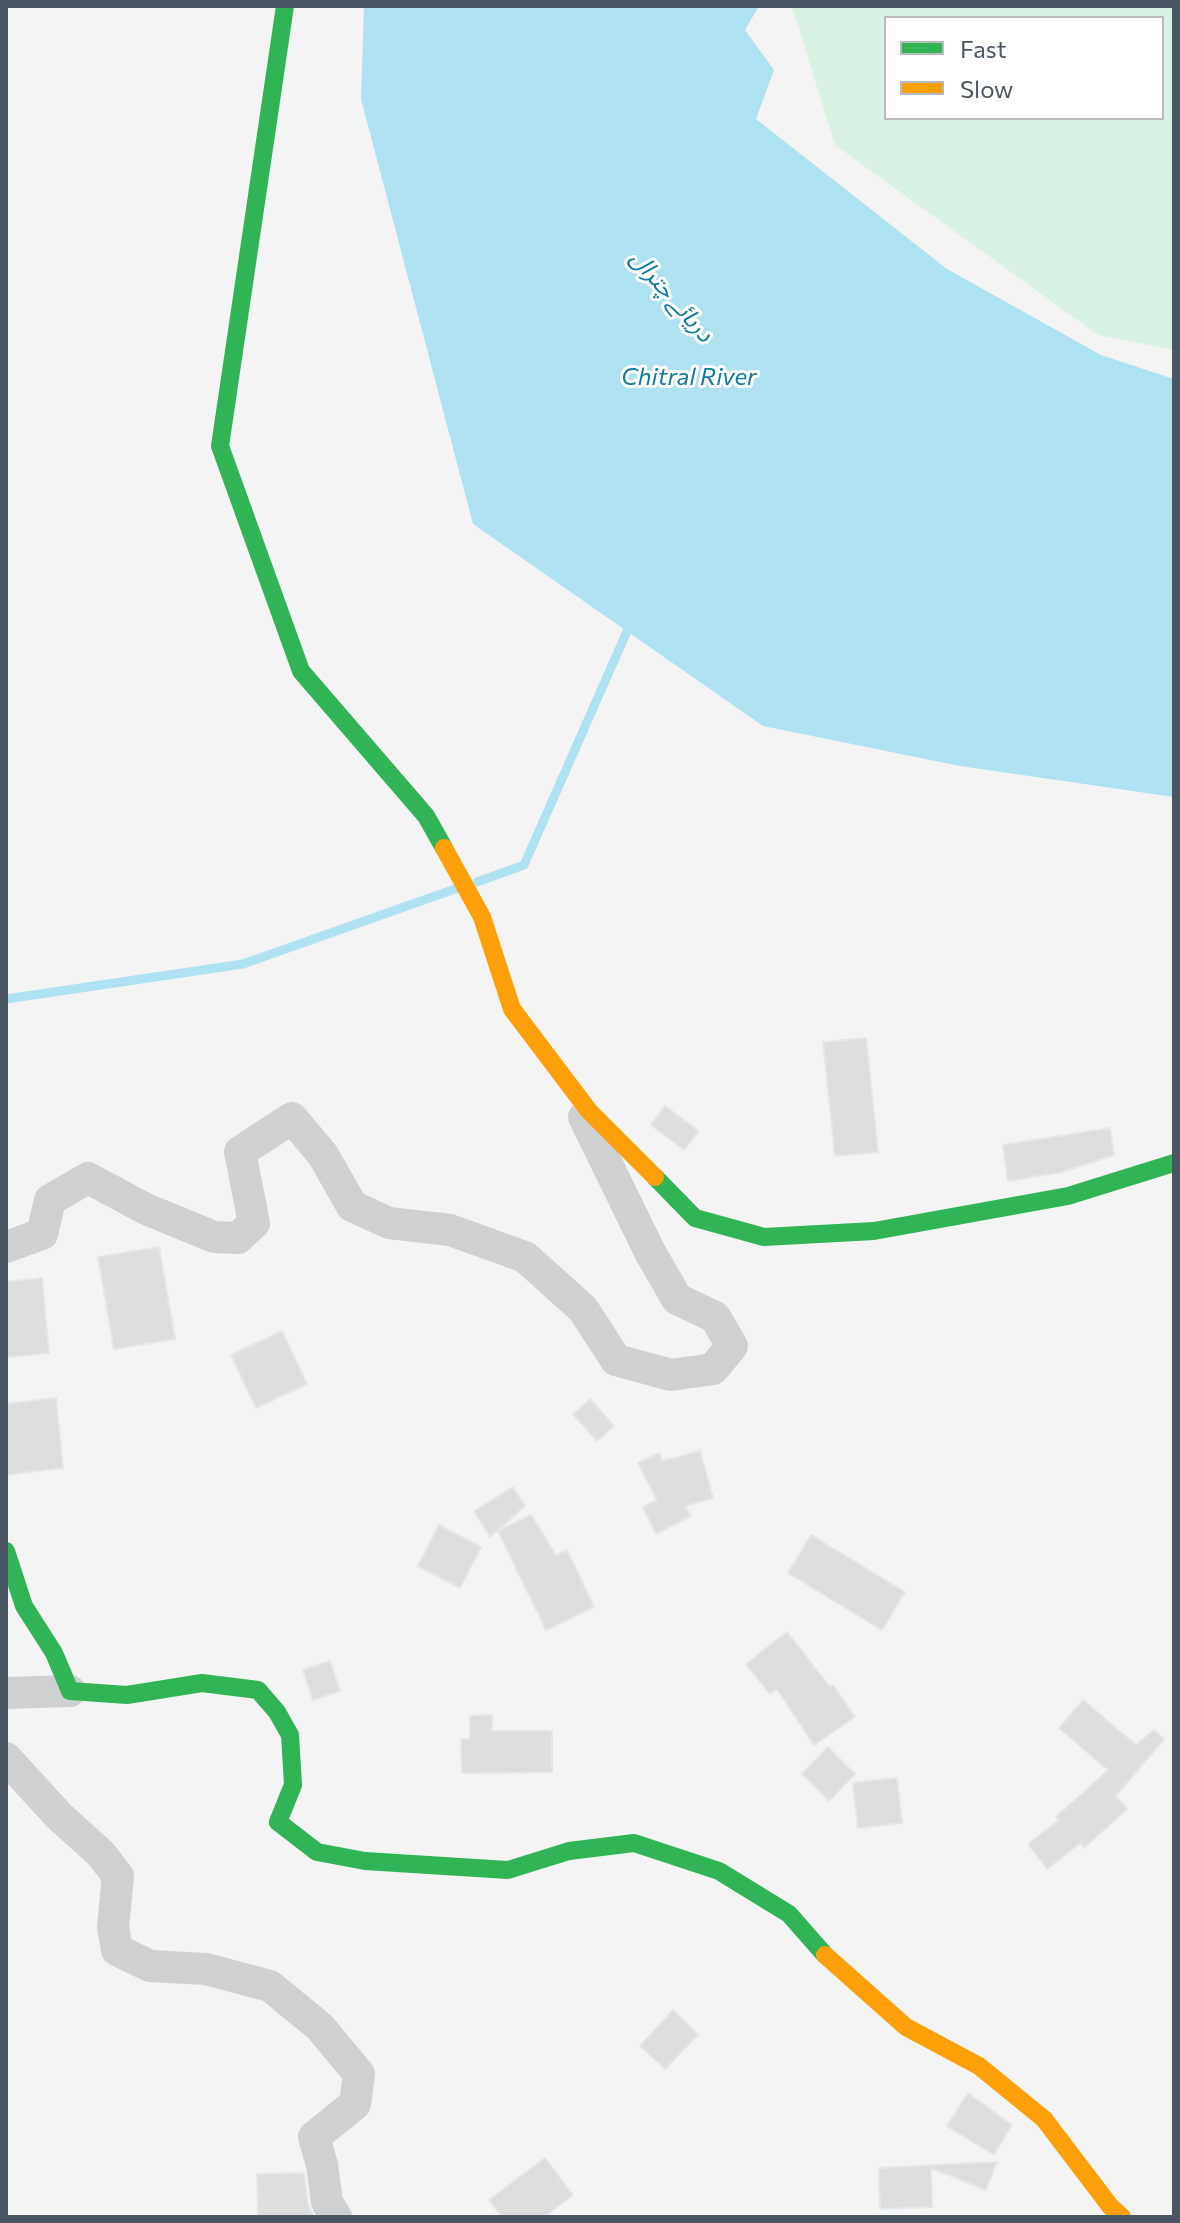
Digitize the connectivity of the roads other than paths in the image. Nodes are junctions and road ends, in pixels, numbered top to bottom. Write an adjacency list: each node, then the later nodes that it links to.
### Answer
1 (285, 6): 2 (main road)
2 (570, 1086): 3 (main road); 4 (street)
3 (1174, 1163)
4 (6, 1247)
5 (6, 1551): 6 (main road)
6 (70, 1691): 7 (street); 10 (main road)
7 (6, 1693)
8 (6, 1758): 9 (street)
9 (336, 2217)
10 (1122, 2217)

